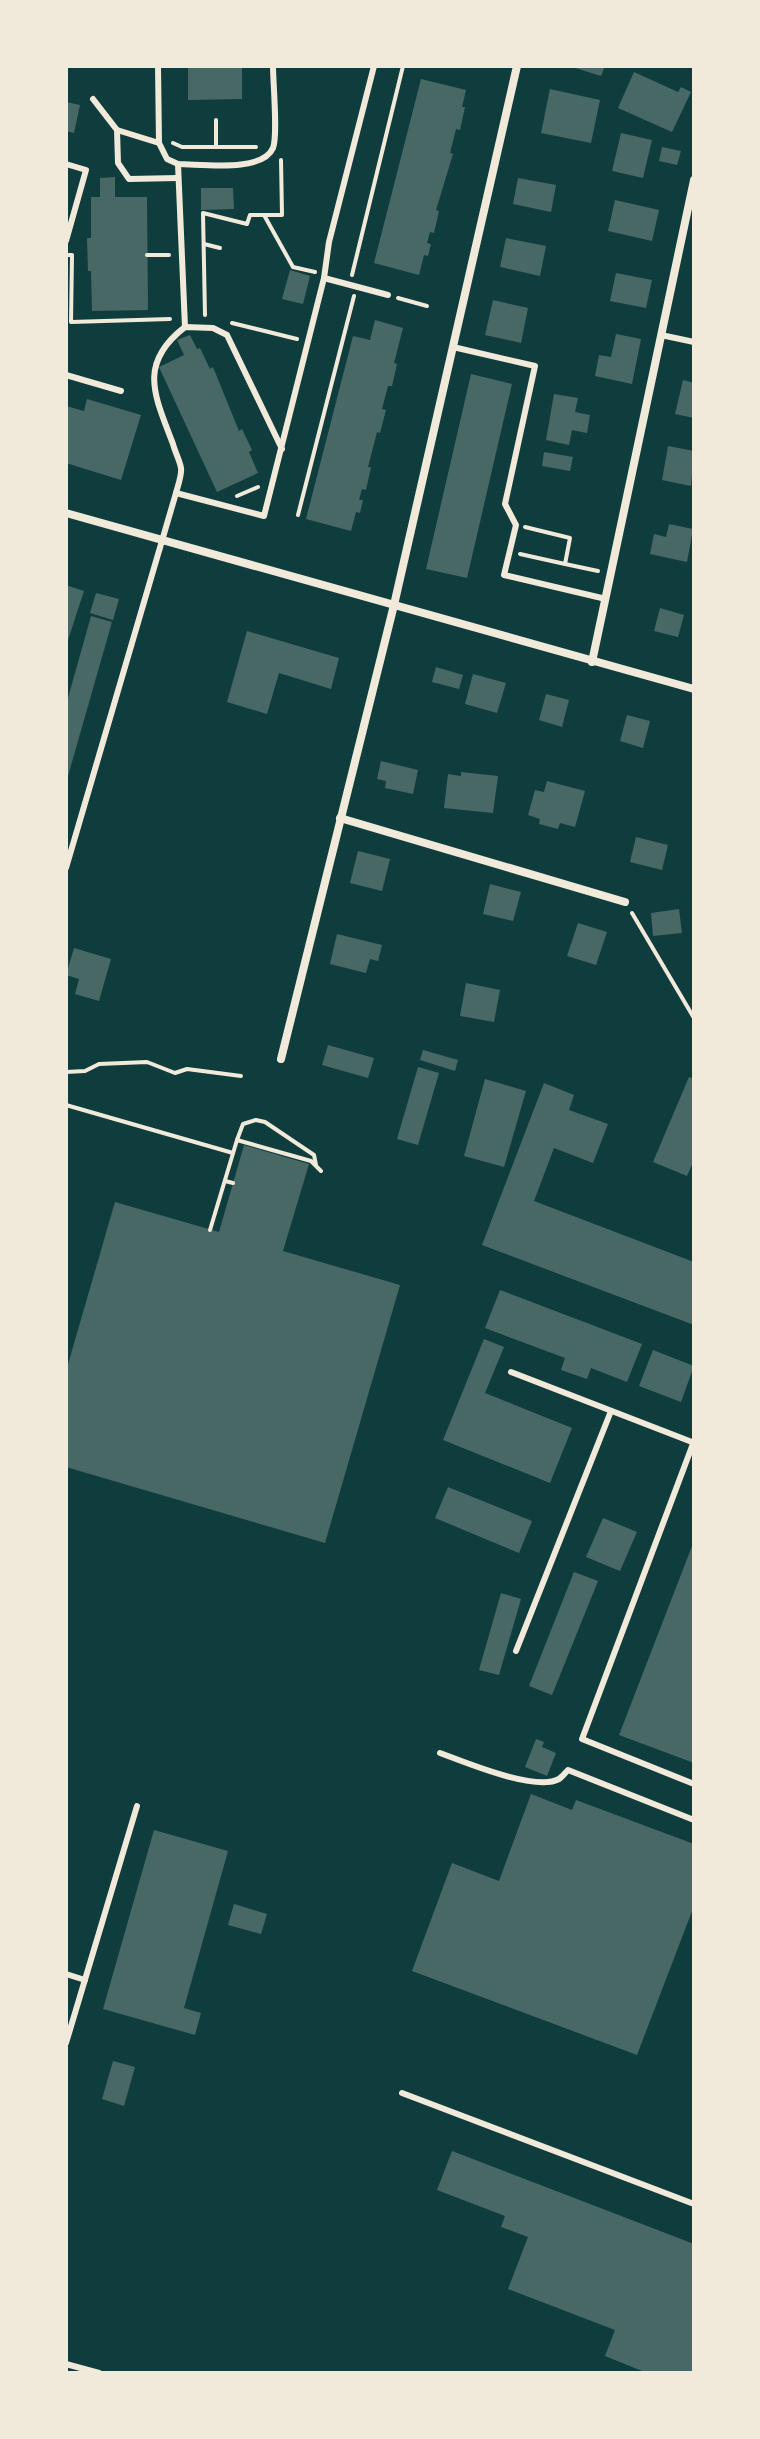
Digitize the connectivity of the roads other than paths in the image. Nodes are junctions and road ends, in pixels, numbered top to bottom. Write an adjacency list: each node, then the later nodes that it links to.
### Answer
1 (158, 66): 7 (lane)
2 (273, 66): 9 (lane)
3 (374, 66): 13 (lane)
4 (517, 66): 18 (street)
5 (93, 99): 6 (lane)
6 (117, 130): 7 (lane); 10 (lane)
7 (159, 143): 9 (lane)
8 (66, 164): 12 (lane)
9 (178, 164): 10 (lane)
10 (178, 178): 15 (lane)
11 (694, 180): 16 (street)
12 (66, 241)
13 (325, 276): 14 (lane); 21 (lane)
14 (388, 295)
15 (185, 327): 21 (lane); 22 (lane)
16 (661, 335): 17 (lane); 25 (street)
17 (694, 342)
18 (453, 347): 25 (lane); 26 (street)
19 (66, 375): 20 (lane)
20 (121, 391)
21 (282, 449): 22 (lane)
22 (176, 493): 24 (lane)
23 (66, 513): 24 (street)
24 (163, 540): 26 (street); 30 (lane)
25 (606, 599): 27 (street)
26 (394, 605): 27 (street); 29 (street)
27 (592, 662): 28 (street)
28 (694, 689)
29 (340, 818): 31 (street); 32 (street)
30 (66, 868)
31 (625, 902)
32 (281, 1059)
33 (511, 1372): 34 (lane)
34 (611, 1411): 35 (lane); 36 (lane)
35 (693, 1442): 38 (lane)
36 (516, 1651)
37 (440, 1753): 40 (lane)
38 (694, 1784)
39 (137, 1806): 42 (lane)
40 (694, 1820)
41 (66, 1974): 42 (lane)
42 (85, 1980): 43 (lane)
43 (66, 2043)
44 (402, 2093): 45 (lane)
45 (694, 2204)
46 (68, 2367): 47 (lane)
47 (99, 2373)

